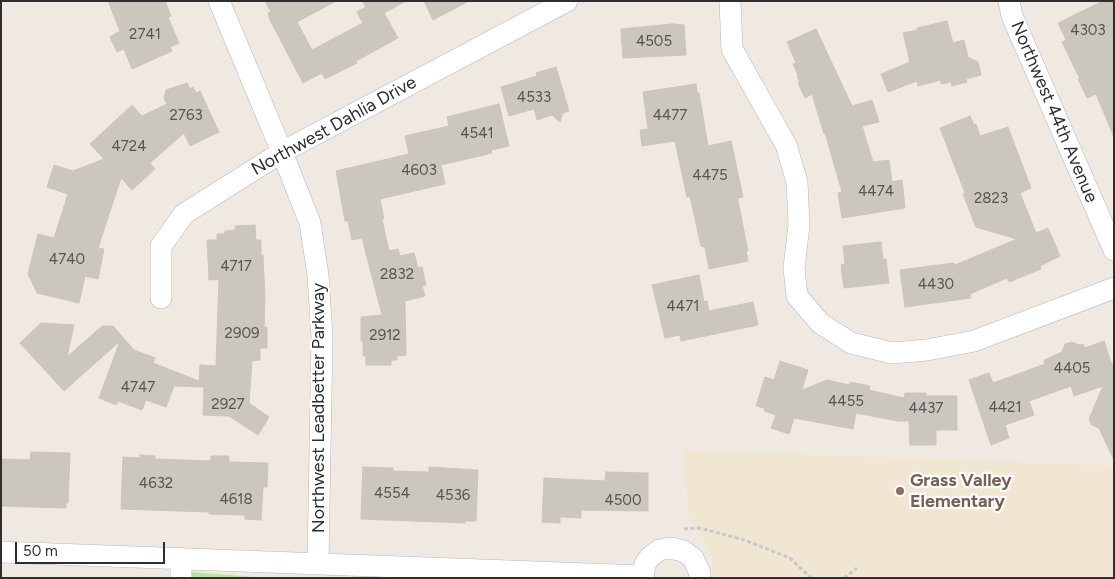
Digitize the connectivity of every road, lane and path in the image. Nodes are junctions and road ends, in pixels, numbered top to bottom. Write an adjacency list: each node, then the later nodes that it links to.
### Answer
1 (220, 1): 5 (street, Northwest Leadbetter Parkway)
2 (567, 1): 5 (street, Northwest Dahlia Drive)
3 (730, 1): 7 (street)
4 (1009, 1): 6 (street, Northwest 44th Avenue)
5 (282, 152): 8 (street, Northwest Dahlia Drive); 11 (street, Northwest Leadbetter Parkway)
6 (1114, 250)
7 (1114, 288)
8 (161, 298)
9 (671, 548): 14 (street); 15 (street); 16 (path)
10 (1, 552): 12 (street)
11 (318, 563): 12 (street); 14 (street)
12 (181, 568)
13 (857, 568): 17 (path)
14 (643, 577)
15 (700, 578)
16 (811, 578)
17 (844, 578)

